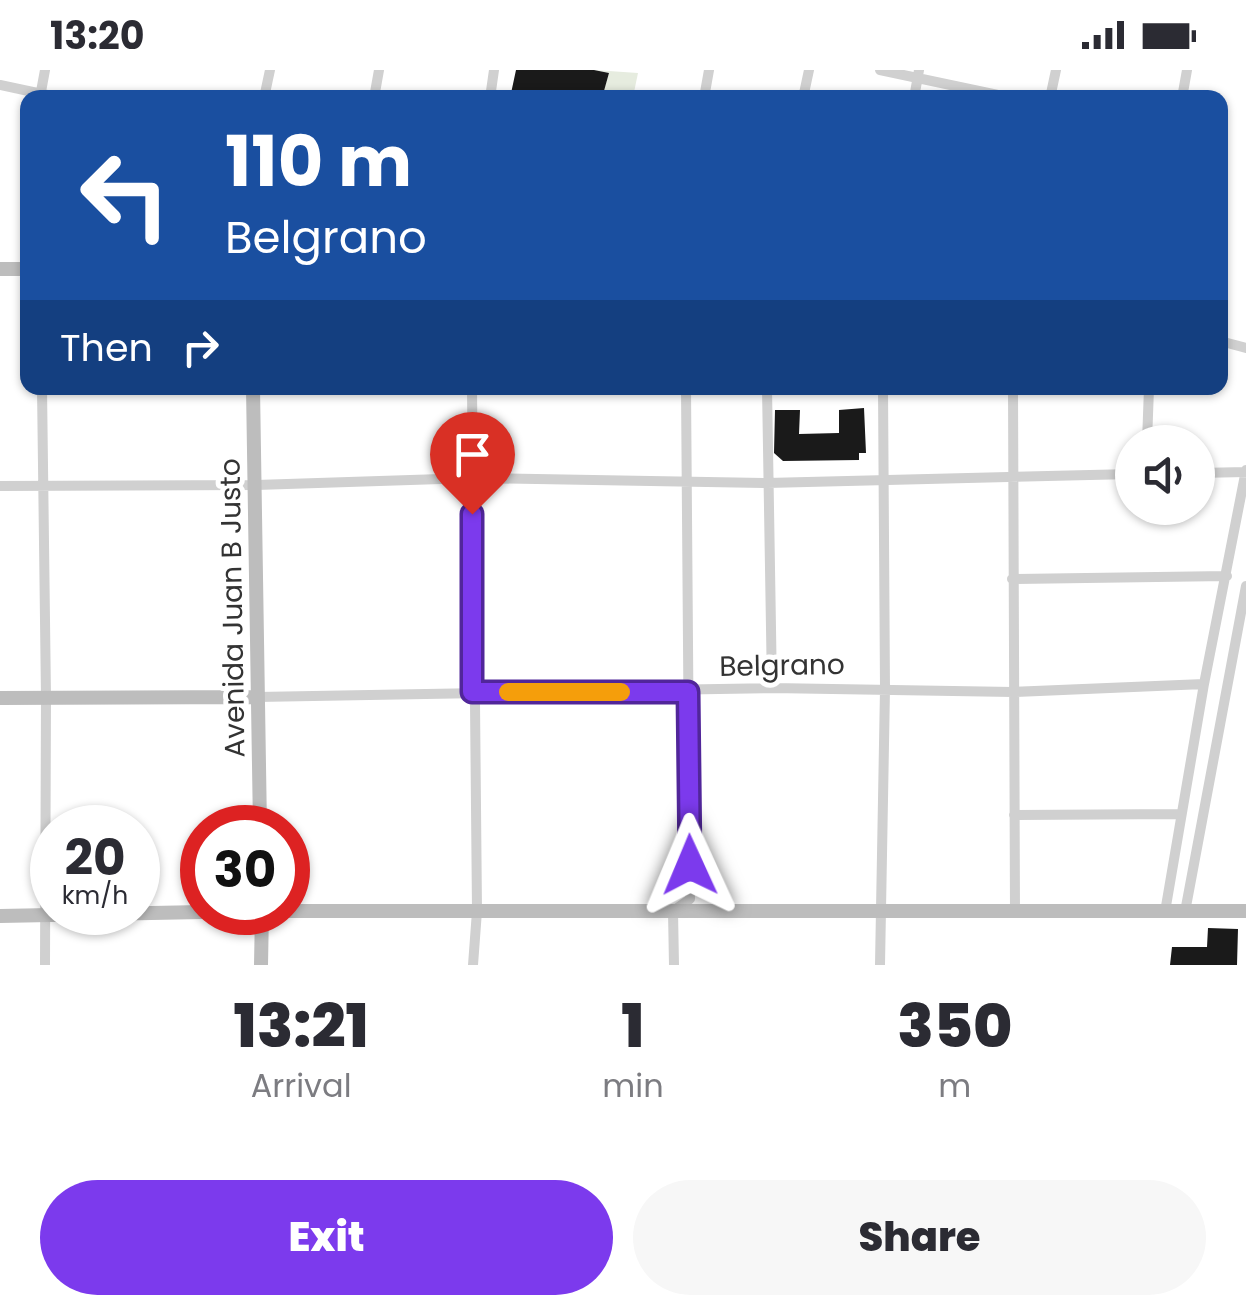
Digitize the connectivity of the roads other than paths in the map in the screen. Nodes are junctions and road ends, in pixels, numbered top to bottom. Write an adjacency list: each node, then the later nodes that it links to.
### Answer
1 (880, 70): 2 (street)
2 (918, 74): 3 (street)
3 (981, 90)
4 (42, 395): 23 (street)
5 (254, 395): 21 (street, Avenida Juan B Justo)
6 (472, 395): 17 (street)
7 (686, 395): 18 (street)
8 (768, 395): 20 (street)
9 (883, 395): 19 (street)
10 (1012, 395): 16 (street)
11 (1149, 395): 12 (street)
12 (1148, 425)
13 (1246, 471): 14 (street); 24 (street)
14 (1215, 472)
15 (1115, 474): 16 (street)
16 (1012, 477): 19 (street); 25 (street)
17 (472, 478): 18 (street); 21 (street); 30 (street)
18 (689, 480): 20 (street); 31 (street)
19 (886, 481): 20 (street); 29 (street)
20 (768, 483): 28 (street)
21 (256, 485): 23 (street); 34 (street, Avenida Juan B Justo)
22 (0, 486): 23 (street)
23 (43, 486): 33 (street)
24 (1227, 576): 25 (street); 27 (street)
25 (1012, 579): 32 (street)
26 (1246, 586): 47 (street)
27 (1204, 684): 32 (street, Belgrano); 38 (street)
28 (772, 688): 29 (street, Belgrano); 31 (street, Belgrano)
29 (885, 689): 32 (street, Belgrano); 44 (street)
30 (472, 692): 31 (street, Belgrano); 34 (street, Belgrano); 41 (street)
31 (688, 692): 43 (street)
32 (1012, 692): 39 (street)
33 (46, 697): 34 (street, Belgrano); 35 (street, Belgrano); 36 (street)
34 (257, 697): 37 (street, Avenida Juan B Justo)
35 (0, 698)
36 (46, 805)
37 (259, 805)
38 (1181, 814): 39 (street); 46 (street)
39 (1014, 815): 45 (street)
40 (310, 911): 41 (street)
41 (477, 911): 43 (street); 54 (street)
42 (1246, 911): 47 (street)
43 (672, 912): 44 (street); 55 (street)
44 (883, 912): 45 (street); 56 (street)
45 (1015, 912): 46 (street)
46 (1165, 912): 47 (street)
47 (1186, 912)
48 (30, 915): 49 (street)
49 (0, 916)
50 (45, 935): 52 (street)
51 (262, 935): 53 (street)
52 (45, 965)
53 (261, 965)
54 (473, 965)
55 (674, 965)
56 (880, 965)

